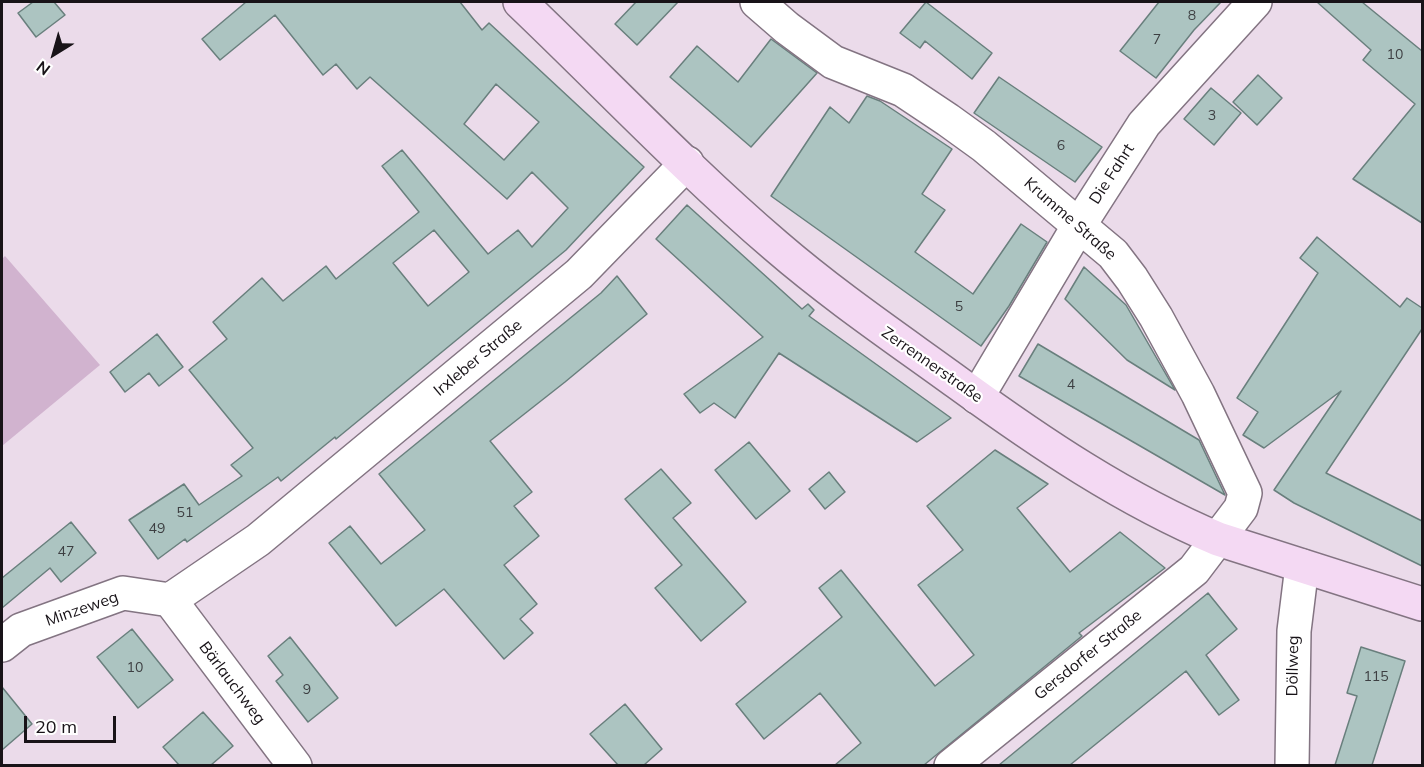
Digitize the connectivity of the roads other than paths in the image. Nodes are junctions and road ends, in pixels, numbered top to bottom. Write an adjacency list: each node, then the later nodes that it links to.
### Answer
1 (520, 2): 4 (main road, Zerrennerstraße)
2 (757, 2): 5 (street, Krumme Straße)
3 (1255, 2): 5 (street, Die Fahrt)
4 (687, 164): 6 (main road, Zerrennerstraße); 9 (street, Irxleber Straße)
5 (1078, 227): 6 (street, Die Fahrt); 7 (street, Krumme Straße)
6 (977, 397): 7 (main road, Zerrennerstraße)
7 (1218, 539): 8 (main road, Zerrennerstraße); 13 (street, Gersdorfer Straße)
8 (1302, 566): 10 (main road, Zerrennerstraße); 14 (street, Döllweg)
9 (170, 600): 11 (street, Minzeweg); 12 (street, Bärlauchweg)
10 (1422, 604)
11 (2, 645)
12 (295, 765)
13 (951, 765)
14 (1292, 765)

